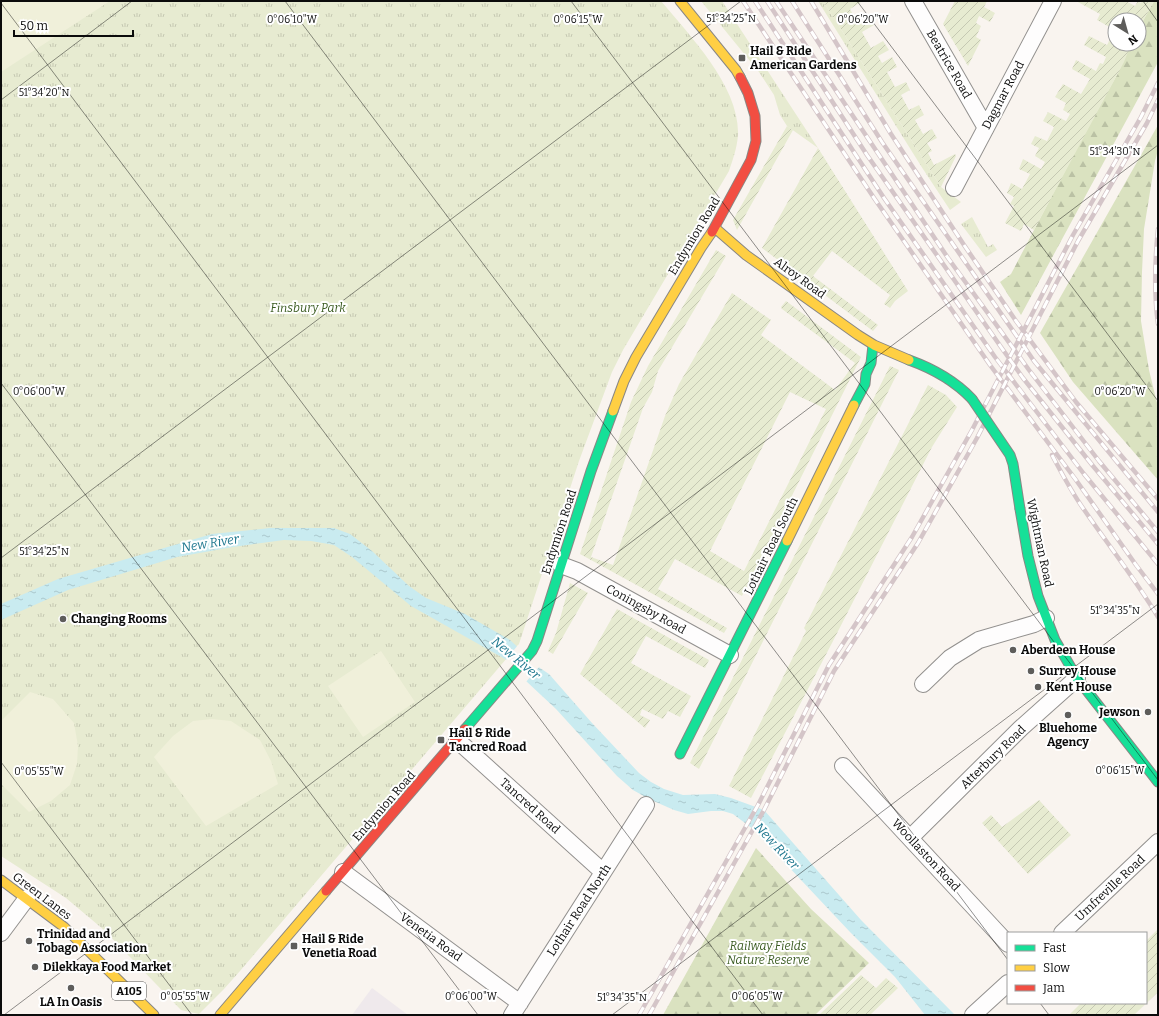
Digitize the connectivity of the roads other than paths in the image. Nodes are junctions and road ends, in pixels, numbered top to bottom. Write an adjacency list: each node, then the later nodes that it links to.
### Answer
1 (680, 1): 6 (main road, Endymion Road)
2 (913, 1): 4 (street, Beatrice Road)
3 (1053, 1): 4 (street, Dagmar Road)
4 (986, 128): 5 (street, Dagmar Road)
5 (954, 188)
6 (714, 228): 7 (main road, Alroy Road); 8 (main road, Endymion Road)
7 (873, 345): 9 (main road, Wightman Road, bridge); 10 (main road, Lothair Road South)
8 (561, 565): 10 (street, Coningsby Road); 13 (main road, Endymion Road)
9 (1046, 618): 11 (main road, Wightman Road); 12 (street)
10 (730, 655): 14 (main road, Lothair Road South)
11 (1078, 678): 16 (main road, Wightman Road); 18 (street, Atterbury Road)
12 (923, 684)
13 (457, 740): 20 (main road, Endymion Road); 21 (street, Tancred Road)
14 (680, 754)
15 (843, 766): 18 (street, Woollaston Road)
16 (1158, 782)
17 (646, 805): 21 (street, Lothair Road North)
18 (910, 838): 26 (street, Woollaston Road)
19 (1158, 842): 24 (street, Umfreville Road)
20 (343, 872): 28 (street, Venetia Road); 30 (main road, Endymion Road)
21 (603, 872): 28 (street, Lothair Road North)
22 (1, 880): 23 (main road, Green Lanes / A105)
23 (27, 898): 25 (street); 29 (main road, Green Lanes / A105)
24 (1063, 932)
25 (1, 933)
26 (1007, 943)
27 (1007, 984): 31 (street)
28 (516, 1009)
29 (154, 1015)
30 (220, 1015)
31 (973, 1015)

